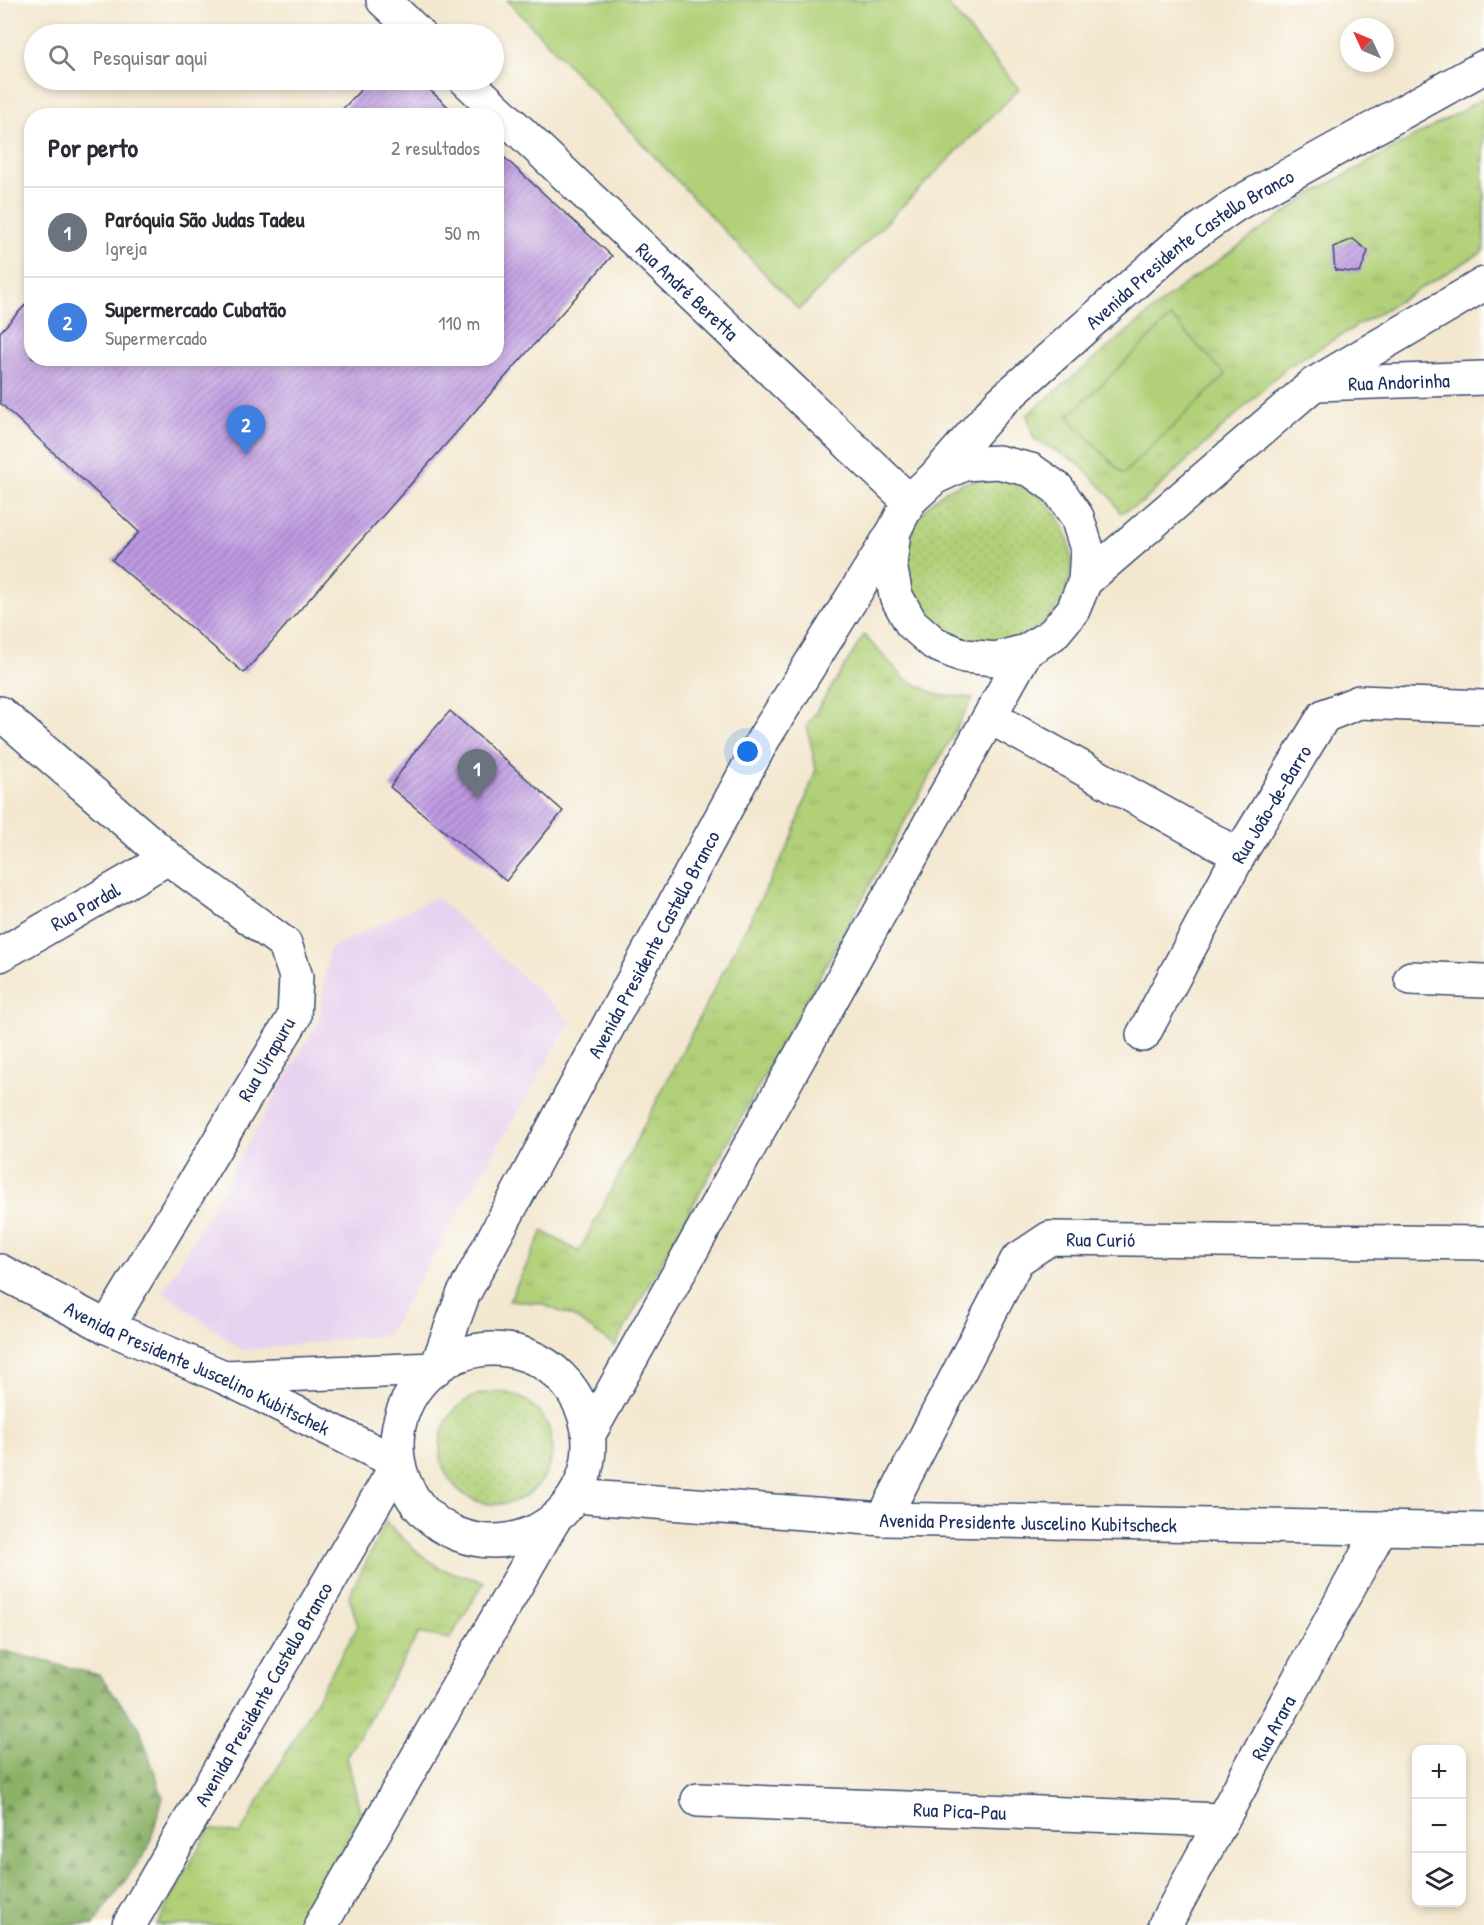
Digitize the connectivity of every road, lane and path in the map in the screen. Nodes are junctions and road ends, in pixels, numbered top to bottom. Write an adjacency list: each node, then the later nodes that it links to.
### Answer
1 (383, 0): 2 (street)
2 (408, 24)
3 (1484, 67): 10 (street, Avenida Presidente Castello Branco)
4 (477, 90): 5 (street, Rua André Beretta)
5 (495, 108)
6 (504, 116): 11 (street, Rua André Beretta)
7 (1484, 284): 9 (street)
8 (1484, 378): 9 (street, Rua Andorinha)
9 (1314, 384): 13 (street)
10 (934, 478): 11 (street); 13 (street)
11 (909, 501): 12 (street)
12 (894, 531): 14 (street); 27 (street, Avenida Presidente Castello Branco)
13 (1085, 580): 14 (street)
14 (1026, 651): 17 (street)
15 (1484, 707): 18 (street, Rua João-de-Barro)
16 (0, 713): 19 (street, Rua Uirapuru)
17 (990, 717): 18 (street); 29 (street)
18 (1239, 855): 23 (street, Rua João-de-Barro)
19 (168, 858): 20 (street, Rua Pardal); 26 (street, Rua Uirapuru)
20 (0, 955)
21 (1411, 978): 22 (street)
22 (1484, 981)
23 (1143, 1035)
24 (1484, 1243): 32 (street, Rua Curió)
25 (0, 1271): 26 (street, Avenida Presidente Juscelino Kubitschek)
26 (107, 1327): 28 (street, Avenida Presidente Juscelino Kubitschek)
27 (436, 1369): 28 (street); 29 (street); 30 (street)
28 (224, 1377): 30 (street, Avenida Presidente Juscelino Kubitschek)
29 (589, 1434): 31 (street)
30 (398, 1463): 33 (street); 38 (street, Avenida Presidente Castello Branco)
31 (575, 1496): 32 (street, Avenida Presidente Juscelino Kubitscheck); 33 (street)
32 (883, 1519): 34 (street, Avenida Presidente Juscelino Kubitscheck)
33 (553, 1521): 39 (street)
34 (1381, 1528): 35 (street, Avenida Presidente Juscelino Kubitscheck); 37 (street, Rua Arara)
35 (1484, 1530)
36 (698, 1800): 37 (street, Rua Pica-Pau)
37 (1222, 1820): 40 (street, Rua Arara)
38 (129, 1925)
39 (321, 1925)
40 (1165, 1925)

